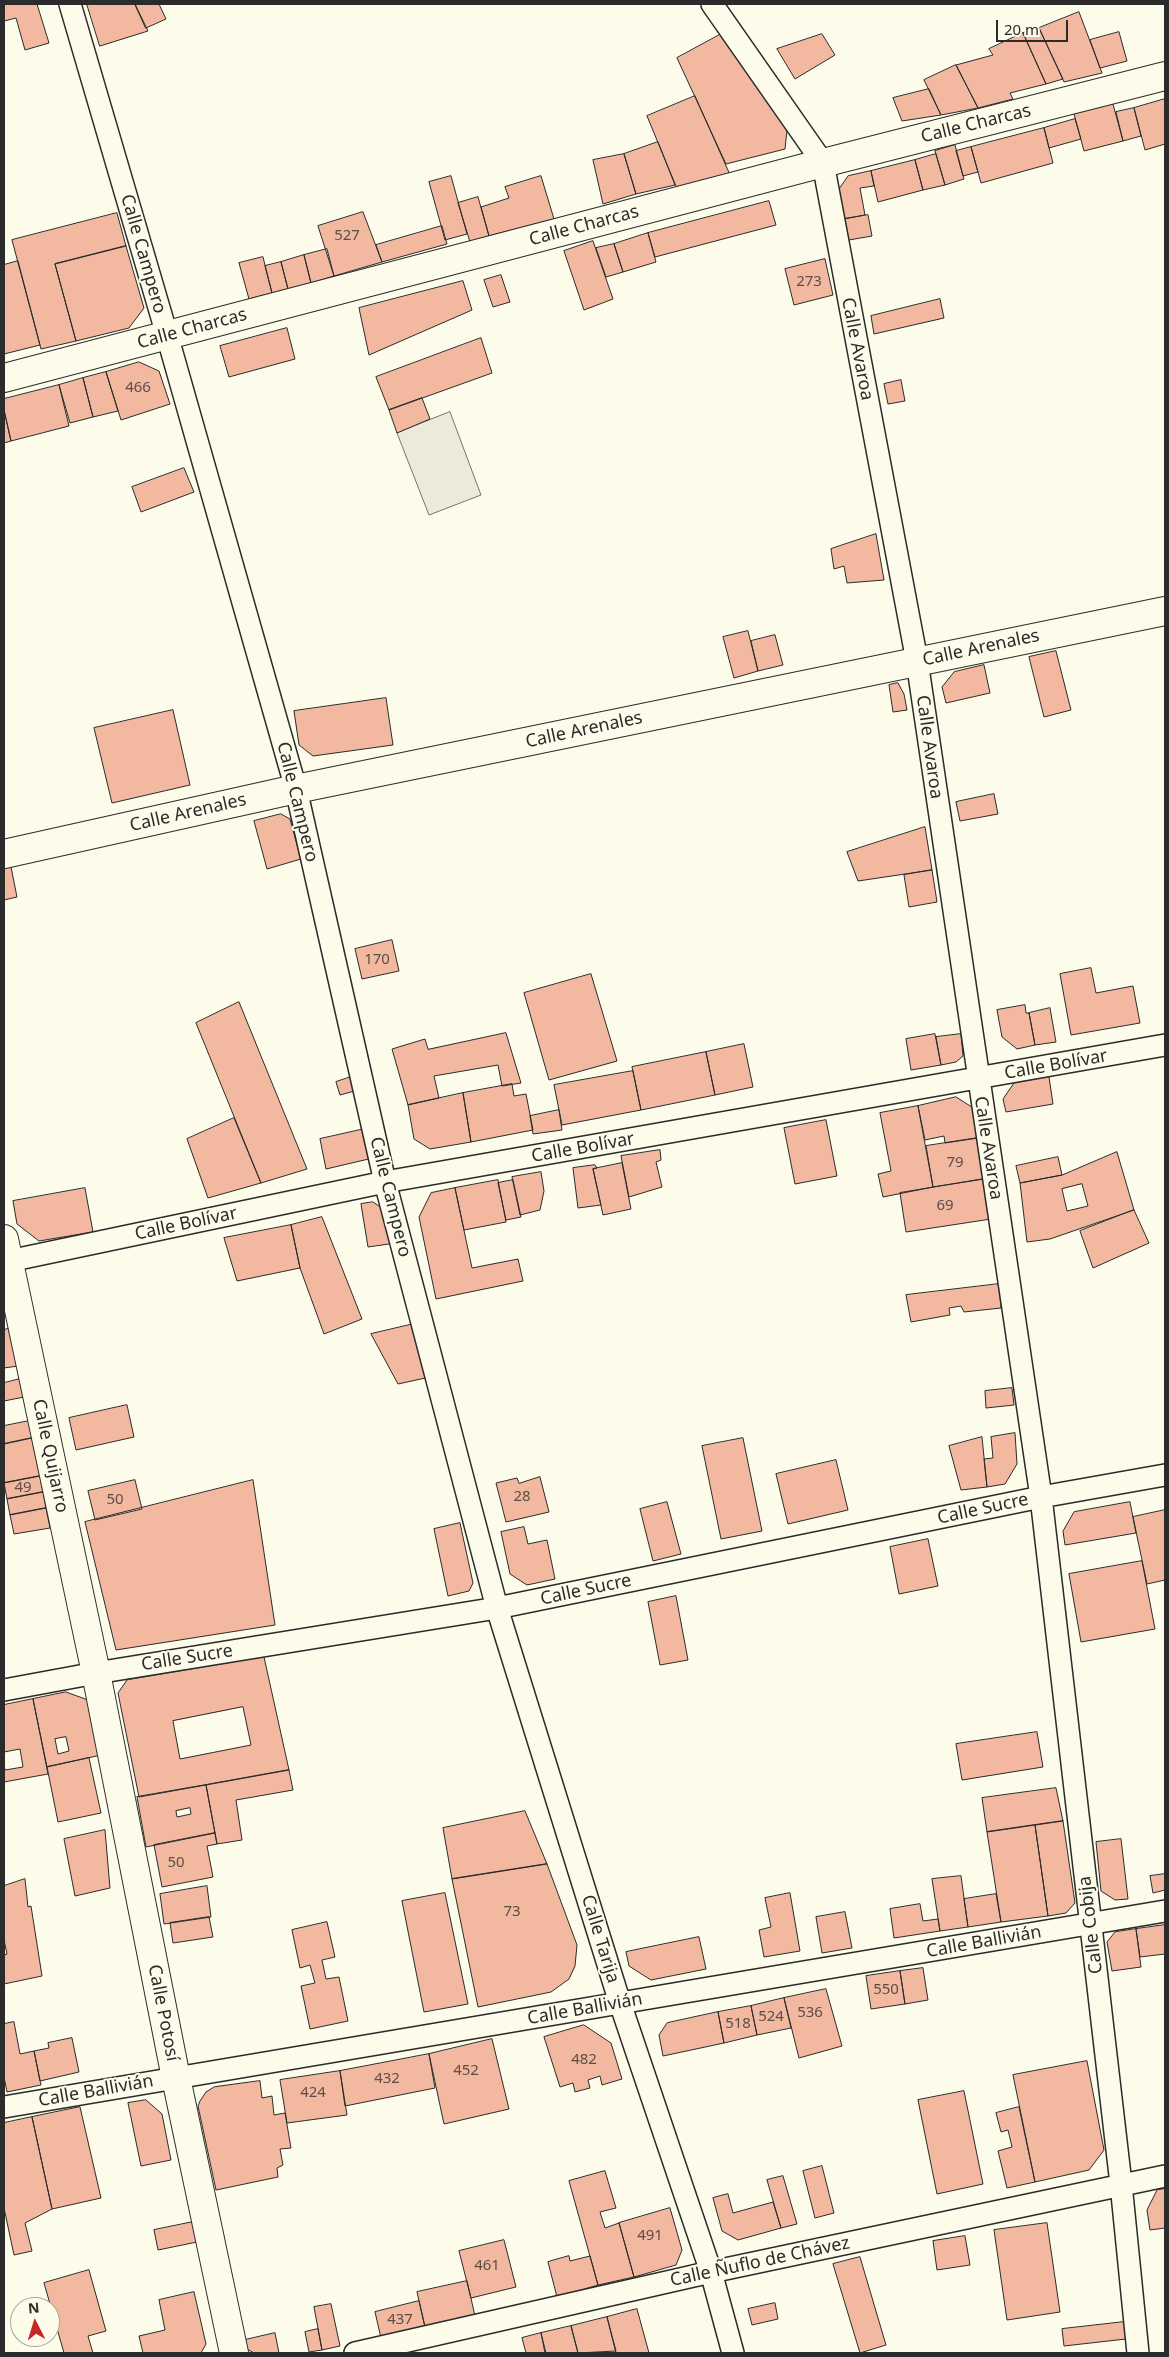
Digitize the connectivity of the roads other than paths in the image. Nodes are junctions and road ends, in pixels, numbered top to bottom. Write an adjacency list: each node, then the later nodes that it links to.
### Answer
1 (70, 4): 5 (street, Calle Campero)
2 (712, 4): 4 (street, Calle Avaroa)
3 (1165, 76): 4 (street, Calle Charcas)
4 (822, 163): 5 (street, Calle Charcas); 8 (street, Calle Avaroa)
5 (167, 335): 6 (street, Calle Charcas); 9 (street, Calle Campero)
6 (4, 378)
7 (1165, 611): 8 (street, Calle Arenales)
8 (917, 661): 9 (street, Calle Arenales); 12 (street, Calle Avaroa)
9 (296, 788): 10 (street, Calle Arenales); 13 (street, Calle Campero)
10 (4, 854)
11 (1165, 1045): 12 (street, Calle Bolívar)
12 (978, 1080): 13 (street, Calle Bolívar); 16 (street, Calle Avaroa)
13 (385, 1182): 14 (street, Calle Bolívar); 17 (street, Calle Campero)
14 (5, 1254): 18 (street, Calle Quijarro)
15 (1165, 1475): 16 (street, Calle Sucre)
16 (1042, 1497): 17 (street, Calle Sucre); 21 (street, Calle Cobija)
17 (497, 1608): 18 (street, Calle Sucre); 22 (street, Calle Tarija)
18 (96, 1673): 19 (street, Calle Sucre); 23 (street, Calle Potosí)
19 (4, 1690)
20 (1165, 1911): 21 (street, Calle Ballivián)
21 (1090, 1924): 22 (street, Calle Ballivián); 26 (street, Calle Cobija)
22 (620, 2003): 23 (street, Calle Ballivián); 27 (street, Calle Tarija)
23 (176, 2078): 24 (street, Calle Ballivián); 28 (street, Calle Potosí)
24 (4, 2107)
25 (1165, 2176): 26 (street, Calle Ñuflo de Chávez)
26 (1120, 2184): 27 (street, Calle Ñuflo de Chávez); 31 (street, Calle Cobija)
27 (711, 2272): 29 (street, Calle Ñuflo de Chávez); 30 (street, Calle Tarija)
28 (234, 2353)
29 (355, 2353)
30 (733, 2353)
31 (1138, 2353)

